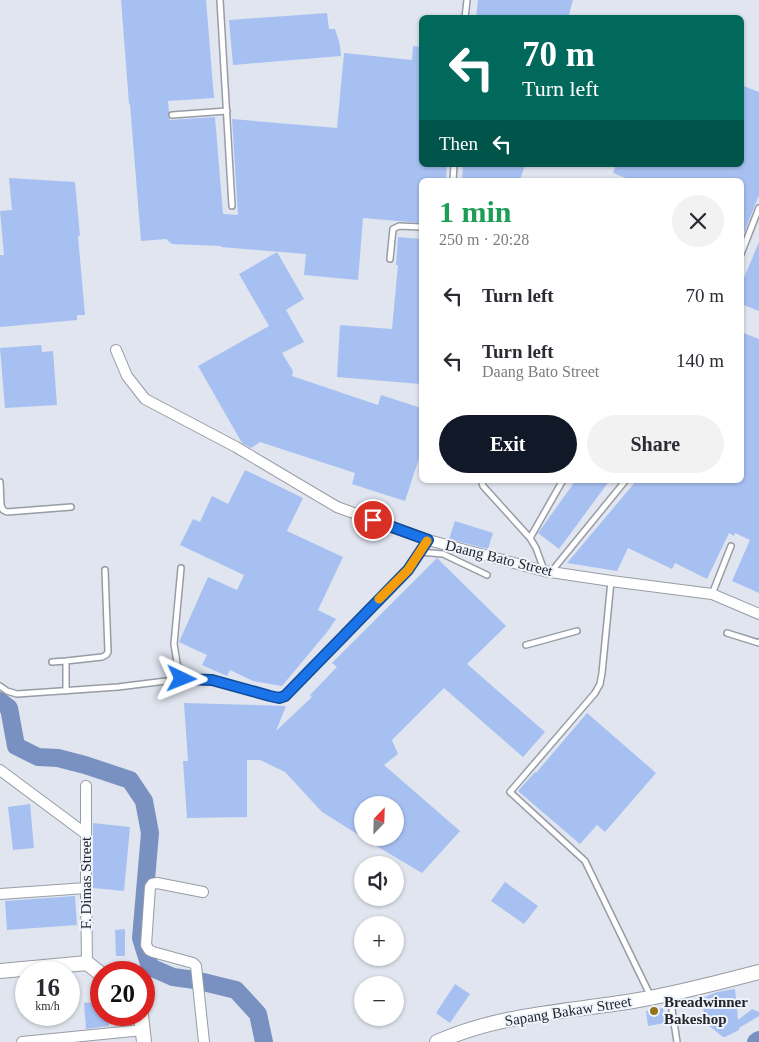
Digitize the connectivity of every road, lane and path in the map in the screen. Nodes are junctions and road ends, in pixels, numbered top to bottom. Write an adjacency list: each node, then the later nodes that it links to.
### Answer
1 (220, 0): 4 (lane)
2 (466, 0): 3 (lane)
3 (465, 15)
4 (227, 111): 5 (lane); 6 (lane)
5 (172, 114)
6 (232, 206)
7 (759, 208): 9 (lane)
8 (419, 227): 10 (lane)
9 (744, 246)
10 (390, 259)
11 (116, 350): 18 (street, Daang Bato Street)
12 (0, 482): 16 (lane)
13 (482, 483): 17 (lane)
14 (561, 483): 17 (lane)
15 (623, 483): 23 (lane)
16 (72, 507)
17 (530, 538): 23 (lane)
18 (428, 540): 20 (lane); 23 (street, Daang Bato Street)
19 (731, 546): 26 (lane)
20 (419, 552): 24 (lane); 34 (lane)
21 (181, 568): 34 (lane)
22 (105, 570): 32 (lane)
23 (548, 572): 25 (street, Daang Bato Street)
24 (487, 576)
25 (611, 581): 26 (street, Daang Bato Street); 48 (lane)
26 (712, 594): 27 (street, Daang Bato Street)
27 (759, 614)
28 (577, 631): 31 (lane)
29 (727, 633): 30 (lane)
30 (759, 643)
31 (526, 645)
32 (66, 661): 33 (lane); 36 (lane)
33 (52, 662)
34 (182, 679): 36 (lane)
35 (0, 686): 36 (lane)
36 (66, 691)
37 (0, 770): 39 (street)
38 (86, 786): 39 (street, F. Dimas Street)
39 (86, 834): 40 (street, F. Dimas Street)
40 (86, 888): 42 (street); 43 (street, F. Dimas Street)
41 (203, 892): 51 (street)
42 (0, 894)
43 (87, 963): 44 (street); 45 (street)
44 (90, 965)
45 (0, 971)
46 (759, 972): 47 (street, Sapang Bakaw Street)
47 (670, 993): 48 (street, Sapang Bakaw Street); 53 (lane)
48 (651, 998): 52 (street, Sapang Bakaw Street)
49 (143, 1036): 50 (street)
50 (22, 1042)
51 (204, 1042)
52 (437, 1042)
53 (677, 1042)

